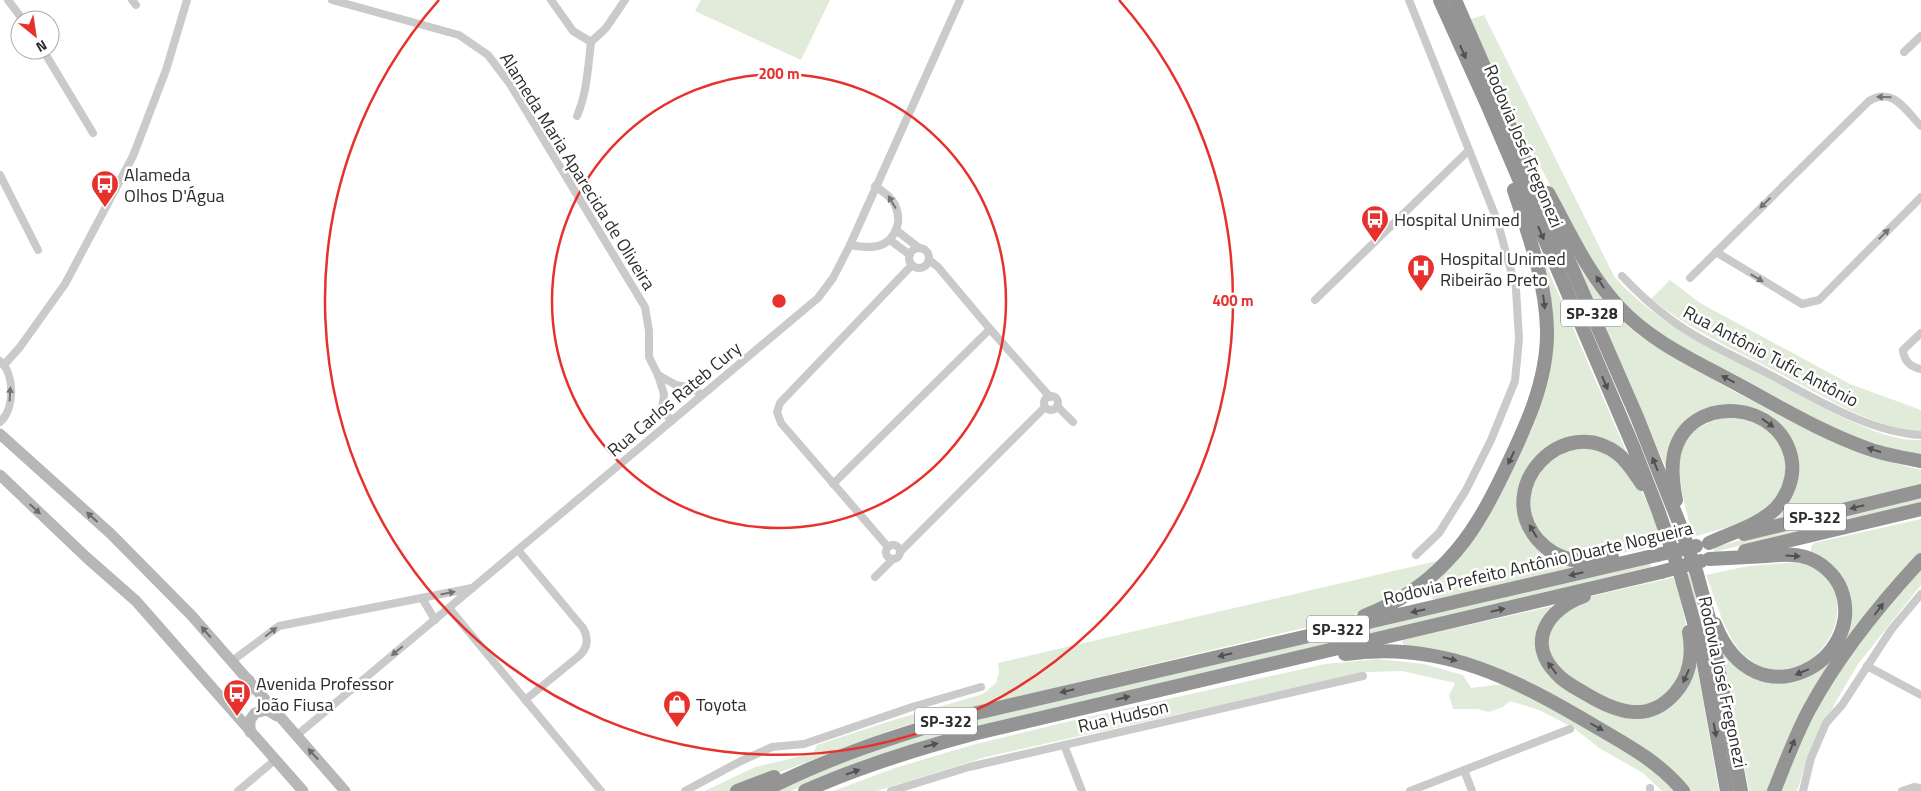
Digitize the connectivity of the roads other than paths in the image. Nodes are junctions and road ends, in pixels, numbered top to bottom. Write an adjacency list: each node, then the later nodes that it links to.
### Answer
1 (187, 0): 34 (street)
2 (332, 0): 36 (street, Alameda Maria Aparecida de Oliveira)
3 (551, 0): 9 (street)
4 (625, 0): 9 (street)
5 (960, 0): 18 (street, Rua Carlos Rateb Cury)
6 (1409, 0): 16 (street)
7 (1444, 2): 12 (highway, Rodovia José Fregonezi / SP-328)
8 (1921, 36): 10 (street)
9 (591, 42): 13 (street)
10 (1904, 52)
11 (49, 60): 15 (street)
12 (1493, 103): 48 (highway, one-way to 12); 53 (highway, Rodovia José Fregonezi / SP-328, one-way to 53); 54 (highway, Rodovia José Fregonezi / SP-328, one-way to 12); 72 (highway, one-way to 72)
13 (577, 116)
14 (1921, 126): 25 (street, one-way to 25)
15 (93, 134)
16 (1469, 150): 31 (street); 59 (street)
17 (0, 175): 24 (street)
18 (875, 186): 20 (street, one-way to 18); 22 (street, Rua Carlos Rateb Cury)
19 (1921, 198): 25 (street, one-way to 19)
20 (896, 230): 21 (street); 23 (street)
21 (890, 240): 22 (street); 26 (street)
22 (850, 245): 39 (street, Rua Carlos Rateb Cury)
23 (919, 248): 26 (street); 27 (street)
24 (38, 250)
25 (1716, 252): 30 (street)
26 (910, 255): 28 (street)
27 (928, 260): 28 (street); 32 (street)
28 (912, 264): 50 (street)
29 (1622, 276): 47 (street, Rua Antônio Tufic Antônio)
30 (1690, 278)
31 (1315, 300)
32 (990, 328): 40 (street); 50 (street)
33 (1921, 333): 35 (street)
34 (2, 363): 44 (street, one-way to 34)
35 (1921, 369)
36 (658, 375): 37 (street); 38 (street, Alameda Maria Aparecida de Oliveira)
37 (676, 386): 38 (street); 39 (street)
38 (664, 394): 43 (street, Alameda Maria Aparecida de Oliveira)
39 (701, 395): 43 (street, Rua Carlos Rateb Cury)
40 (1050, 397): 41 (street); 42 (street)
41 (1057, 406): 42 (street); 45 (street)
42 (1045, 407): 58 (street)
43 (671, 420): 57 (street, Rua Carlos Rateb Cury)
44 (0, 422)
45 (1073, 422)
46 (0, 434): 73 (street, one-way to 46)
47 (1921, 435)
48 (1921, 461)
49 (0, 476): 80 (street, one-way to 80)
50 (833, 484): 56 (street)
51 (1921, 491): 55 (highway, Rodovia Prefeito Antônio Duarte Nogueira / SP-322, one-way to 55)
52 (1921, 509): 63 (highway, Rodovia Prefeito Antônio Duarte Nogueira / SP-322)
53 (1658, 510): 60 (highway, one-way to 53); 65 (highway, Rodovia José Fregonezi / SP-328)
54 (1680, 525): 55 (highway, one-way to 55); 63 (highway, Rodovia José Fregonezi / SP-328)
55 (1703, 544): 60 (highway, Rodovia Prefeito Antônio Duarte Nogueira / SP-322, bridge)
56 (888, 548): 58 (street); 61 (street)
57 (518, 550): 67 (street, Rua Carlos Rateb Cury); 81 (street)
58 (900, 552): 61 (street)
59 (1416, 555)
60 (1658, 555): 72 (highway, Rodovia Prefeito Antônio Duarte Nogueira / SP-322, one-way to 72)
61 (893, 559): 66 (street)
62 (1921, 560): 108 (highway, one-way to 62)
63 (1702, 565): 63 (highway, one-way to 63); 64 (highway, Rodovia Prefeito Antônio Duarte Nogueira / SP-322, bridge); 107 (highway, Rodovia José Fregonezi)
64 (1642, 576): 65 (highway, one-way to 64); 74 (highway, Rodovia Prefeito Antônio Duarte Nogueira / SP-322, one-way to 64)
65 (1681, 576): 106 (highway, Rodovia José Fregonezi, one-way to 106)
66 (875, 577)
67 (473, 588): 69 (street, one-way to 67); 70 (street, Rua Carlos Rateb Cury)
68 (1921, 594): 75 (street)
69 (422, 598): 71 (street); 73 (street, one-way to 69)
70 (449, 608): 71 (street, Rua Carlos Rateb Cury); 81 (street)
71 (435, 620): 85 (street, Rua Carlos Rateb Cury, one-way to 85)
72 (1256, 648): 86 (highway, Rodovia Prefeito Antônio Duarte Nogueira / SP-322, one-way to 86)
73 (232, 661): 77 (street)
74 (1263, 666): 92 (highway, Rodovia Prefeito Antônio Duarte Nogueira / SP-322, one-way to 74); 105 (highway, one-way to 105)
75 (1867, 666): 79 (street); 109 (street)
76 (1363, 676): 87 (street, Rua Hudson)
77 (249, 680): 80 (street); 82 (street)
78 (981, 687): 98 (street)
79 (1921, 695)
80 (220, 696): 84 (street)
81 (526, 700): 97 (street)
82 (281, 718): 84 (street); 85 (street)
83 (1570, 730): 89 (street)
84 (250, 732): 88 (street)
85 (296, 736): 90 (street, one-way to 85)
86 (874, 742): 99 (highway); 100 (highway, Rodovia Prefeito Antônio Duarte Nogueira / SP-322)
87 (1064, 744): 101 (street, Rua Hudson); 102 (street)
88 (275, 760): 93 (street); 94 (street)
89 (1464, 770): 103 (street); 104 (street)
90 (332, 776): 95 (street); 96 (street)
91 (1921, 788): 110 (street)
92 (812, 789)
93 (238, 791)
94 (303, 791)
95 (332, 791)
96 (345, 791)
97 (602, 791)
98 (684, 791)
99 (737, 791)
100 (763, 791)
101 (891, 791)
102 (1082, 791)
103 (1410, 791)
104 (1472, 791)
105 (1683, 791)
106 (1727, 791)
107 (1740, 791)
108 (1774, 791)
109 (1803, 791)
110 (1902, 791)

